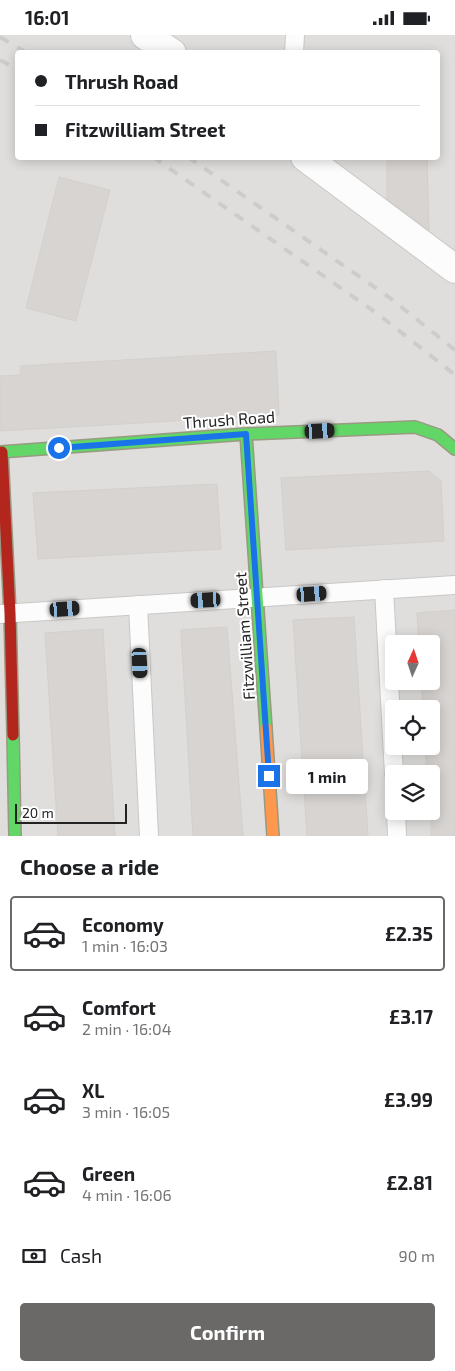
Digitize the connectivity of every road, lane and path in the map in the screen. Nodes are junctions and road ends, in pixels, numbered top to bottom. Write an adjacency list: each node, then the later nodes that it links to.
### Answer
1 (146, 35): 3 (street)
2 (294, 35): 4 (lane)
3 (168, 50)
4 (294, 50)
5 (309, 160): 6 (street)
6 (455, 269)
7 (246, 434): 8 (street, Thrush Road); 9 (street, Thrush Road); 12 (street, Fitzwilliam Street)
8 (455, 449)
9 (1, 452): 14 (street)
10 (455, 585): 11 (lane)
11 (384, 589): 12 (lane); 15 (lane)
12 (258, 597): 13 (lane); 19 (street, Fitzwilliam Street)
13 (138, 605): 14 (lane); 18 (lane)
14 (5, 613): 17 (street)
15 (394, 765)
16 (396, 820): 20 (lane)
17 (15, 836)
18 (149, 836)
19 (273, 836)
20 (397, 836)

